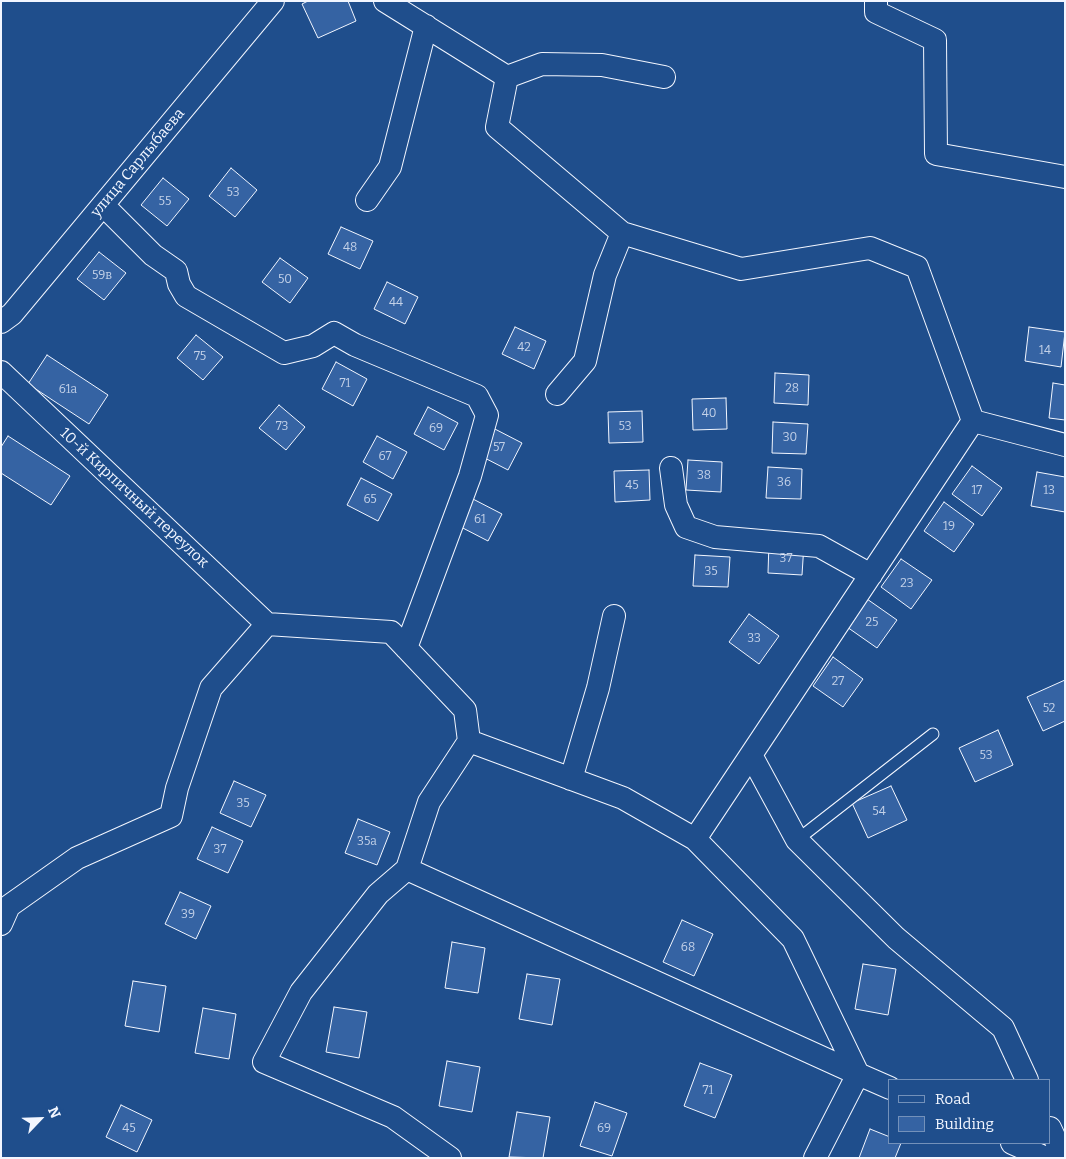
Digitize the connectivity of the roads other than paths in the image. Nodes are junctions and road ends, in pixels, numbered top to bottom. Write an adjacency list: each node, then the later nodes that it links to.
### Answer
1 (273, 1): 9 (street, улица Сарлыбаева)
2 (386, 1): 4 (street)
3 (876, 1): 7 (street)
4 (426, 26): 5 (street); 8 (street)
5 (507, 77): 6 (street); 10 (street)
6 (664, 77)
7 (1065, 177)
8 (367, 200)
9 (103, 205): 11 (street, улица Сарлыбаева); 20 (street)
10 (622, 233): 13 (street); 14 (street)
11 (1, 322)
12 (1, 372): 19 (street, 10-й Кирпичный переулок)
13 (557, 394)
14 (973, 421): 15 (street); 17 (street)
15 (1065, 445)
16 (672, 468): 17 (street)
17 (871, 575): 23 (street)
18 (614, 616): 24 (street)
19 (267, 624): 20 (street); 28 (street)
20 (406, 648): 22 (street)
21 (933, 734): 26 (lane)
22 (469, 741): 24 (street); 27 (street)
23 (751, 755): 25 (street); 26 (street)
24 (571, 779): 25 (street)
25 (695, 839): 29 (street)
26 (797, 840): 30 (street)
27 (408, 869): 29 (street); 34 (street)
28 (4, 914)
29 (858, 1074): 31 (street); 35 (street)
30 (1027, 1079)
31 (888, 1087)
32 (1051, 1130): 37 (street)
33 (1014, 1144): 36 (street)
34 (450, 1158)
35 (814, 1158)
36 (1046, 1158)
37 (1064, 1158)

